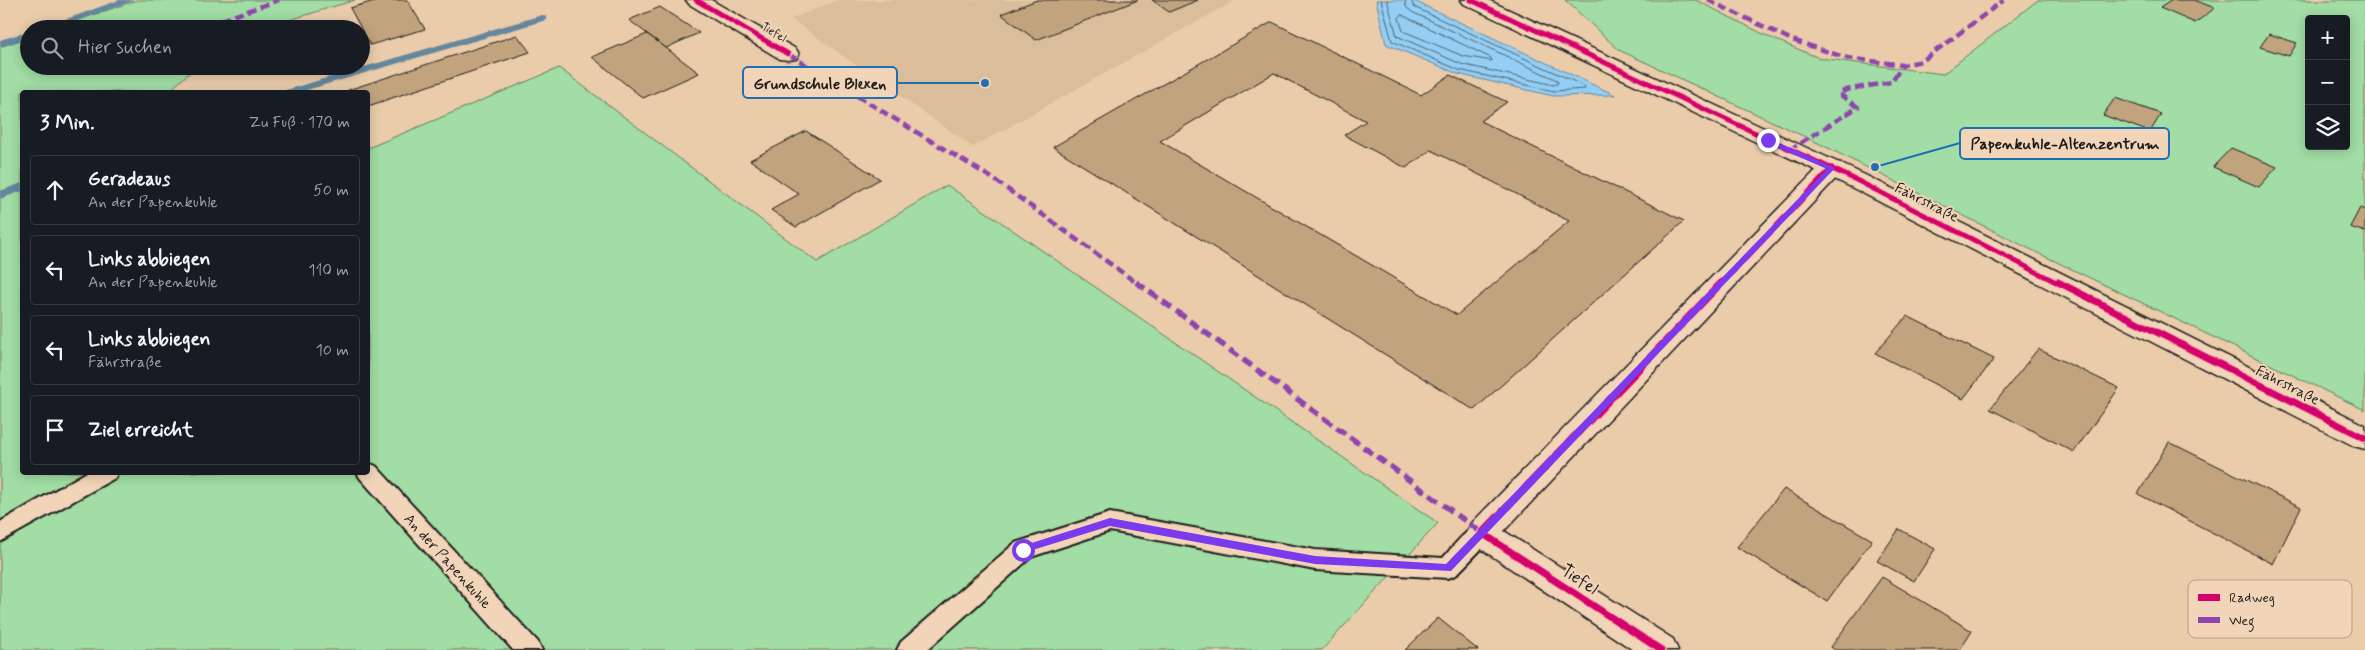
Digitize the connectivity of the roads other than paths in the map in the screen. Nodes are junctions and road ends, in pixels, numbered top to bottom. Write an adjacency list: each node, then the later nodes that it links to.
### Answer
1 (696, 0): 3 (street, Tiefel)
2 (1471, 0): 4 (street, Fährstraße)
3 (788, 54)
4 (1832, 168): 5 (street, Fährstraße); 9 (street)
5 (2365, 438)
6 (370, 474): 10 (lane, An der Papenkuhle)
7 (103, 475): 8 (lane)
8 (0, 533)
9 (1482, 533): 11 (lane); 12 (street, Tiefel)
10 (529, 650)
11 (910, 650)
12 (1661, 650)

